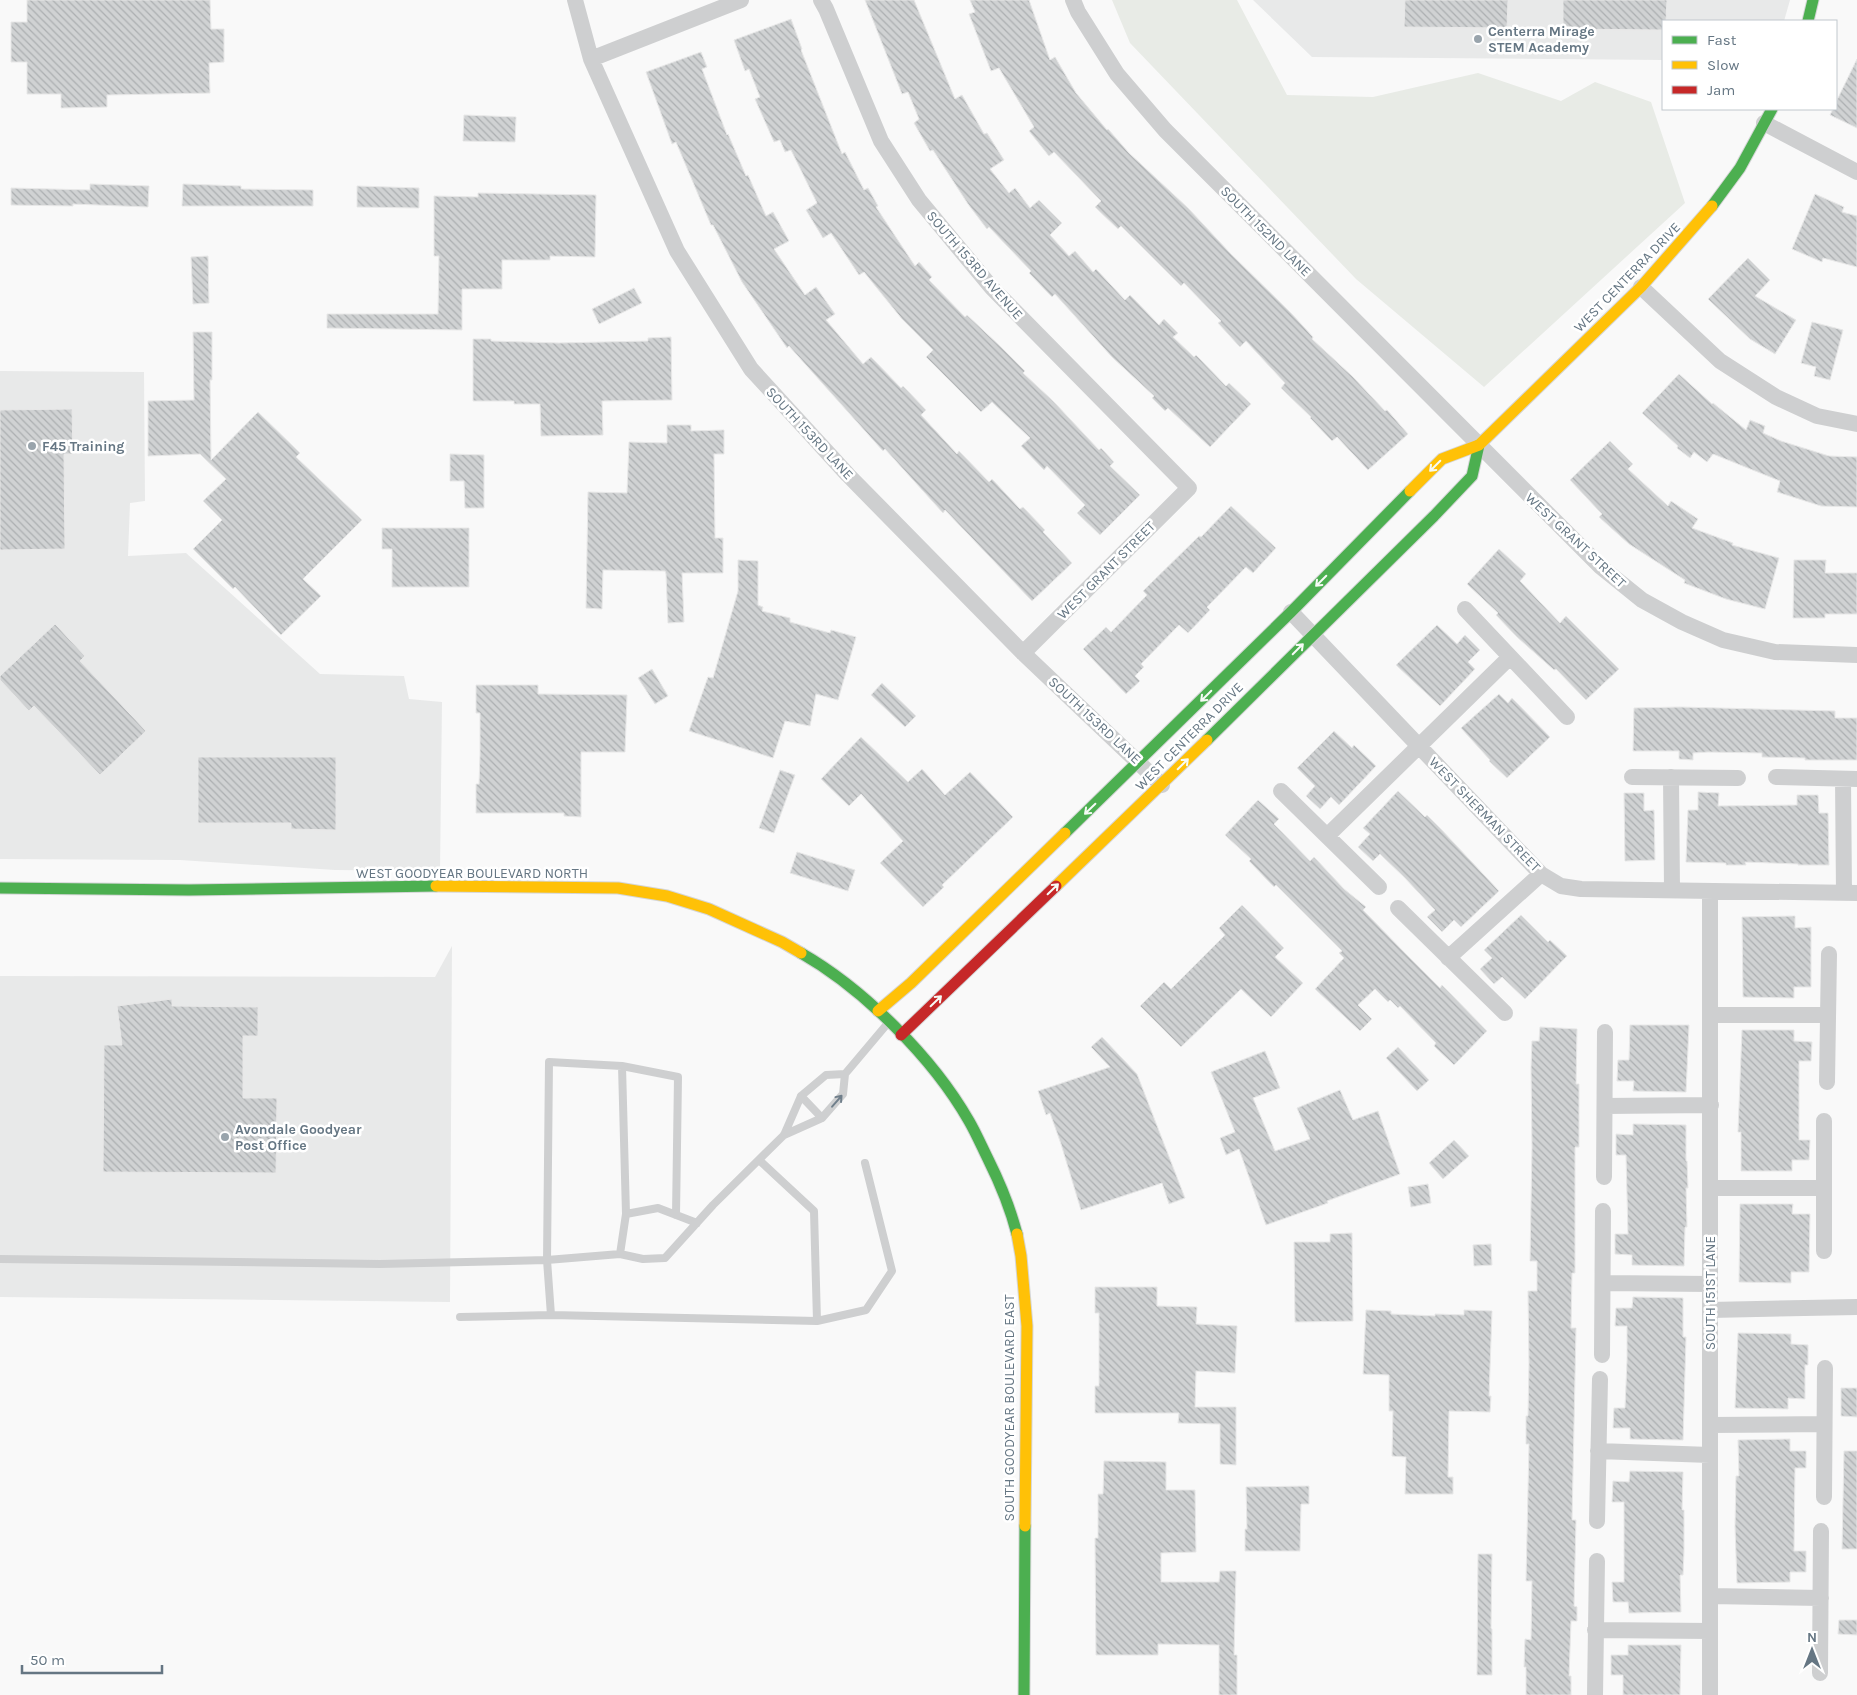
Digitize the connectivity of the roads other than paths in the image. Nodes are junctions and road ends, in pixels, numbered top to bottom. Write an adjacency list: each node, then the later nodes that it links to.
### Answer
1 (574, 0): 7 (street, SOUTH 153RD LANE)
2 (741, 0): 7 (street)
3 (821, 0): 13 (street, SOUTH 153RD AVENUE)
4 (1073, 0): 12 (street, SOUTH 152ND LANE)
5 (1813, 0): 6 (street)
6 (1808, 20)
7 (591, 59): 17 (street, SOUTH 153RD LANE)
8 (1768, 116): 9 (street); 10 (street, WEST CENTERRA DRIVE)
9 (1857, 172)
10 (1641, 287): 11 (street); 12 (street, WEST CENTERRA DRIVE)
11 (1857, 424)
12 (1479, 445): 15 (street, WEST CENTERRA DRIVE, one-way to 15); 16 (street, WEST CENTERRA DRIVE); 18 (street, WEST GRANT STREET)
13 (1189, 488): 17 (street, WEST GRANT STREET)
14 (1465, 610): 19 (street)
15 (1291, 612): 16 (street, WEST SHERMAN STREET); 22 (street, WEST CENTERRA DRIVE, one-way to 22)
16 (1313, 634): 21 (street, WEST SHERMAN STREET); 28 (street, WEST CENTERRA DRIVE, one-way to 16)
17 (1023, 652): 22 (street, SOUTH 153RD LANE)
18 (1857, 655)
19 (1510, 657): 20 (street); 21 (street)
20 (1568, 717)
21 (1418, 744): 30 (street); 31 (street, WEST SHERMAN STREET)
22 (1139, 762): 28 (street, SOUTH 153RD LANE); 40 (street, WEST CENTERRA DRIVE, one-way to 40)
23 (1632, 777): 24 (street)
24 (1671, 777): 26 (street); 34 (street)
25 (1776, 777): 27 (street)
26 (1738, 778)
27 (1850, 779): 36 (street)
28 (1162, 785): 46 (street, WEST CENTERRA DRIVE, one-way to 28)
29 (1281, 792): 30 (street)
30 (1327, 836): 33 (street)
31 (1541, 874): 34 (street, WEST SHERMAN STREET); 39 (street)
32 (0, 888): 40 (street, WEST GOODYEAR BOULEVARD NORTH)
33 (1379, 888)
34 (1672, 889): 35 (street, WEST SHERMAN STREET)
35 (1710, 891): 36 (street, WEST SHERMAN STREET); 42 (street, SOUTH 151ST LANE)
36 (1851, 893)
37 (1398, 908): 39 (street)
38 (1828, 954): 43 (street)
39 (1448, 958): 41 (street)
40 (878, 1011): 44 (street, WEST GOODYEAR BOULEVARD NORTH)
41 (1505, 1014)
42 (1710, 1015): 43 (street); 51 (street, SOUTH 151ST LANE)
43 (1828, 1015): 49 (street)
44 (889, 1022): 46 (street, WEST GOODYEAR BOULEVARD NORTH); 48 (lane)
45 (1605, 1032): 52 (street)
46 (901, 1035): 92 (street, SOUTH GOODYEAR BOULEVARD EAST)
47 (622, 1066): 62 (lane); 63 (lane); 68 (lane)
48 (846, 1074): 50 (lane); 53 (lane, one-way to 48)
49 (1827, 1082)
50 (801, 1096): 53 (lane); 55 (lane)
51 (1711, 1105): 52 (street); 59 (street, SOUTH 151ST LANE)
52 (1605, 1106): 58 (street)
53 (822, 1118): 55 (lane)
54 (1824, 1120): 60 (street)
55 (784, 1135): 56 (lane)
56 (759, 1160): 64 (lane); 75 (lane)
57 (865, 1163): 75 (lane)
58 (1604, 1177)
59 (1710, 1188): 60 (street); 70 (street, SOUTH 151ST LANE)
60 (1824, 1188): 65 (street)
61 (1603, 1211): 69 (street)
62 (626, 1214): 63 (lane); 66 (lane)
63 (676, 1215): 64 (lane)
64 (697, 1223): 66 (lane)
65 (1824, 1250)
66 (620, 1254): 68 (lane)
67 (0, 1259): 68 (lane)
68 (546, 1260): 73 (lane)
69 (1602, 1283): 70 (street); 76 (street)
70 (1710, 1284): 72 (street, SOUTH 151ST LANE)
71 (1857, 1307): 72 (street)
72 (1710, 1310): 80 (street, SOUTH 151ST LANE)
73 (551, 1315): 74 (lane); 75 (lane)
74 (460, 1317)
75 (818, 1321)
76 (1602, 1356)
77 (1825, 1368): 79 (street)
78 (1600, 1379): 81 (street)
79 (1824, 1424): 80 (street); 83 (street)
80 (1710, 1425): 82 (street, SOUTH 151ST LANE)
81 (1598, 1452): 82 (street); 84 (street)
82 (1710, 1454): 87 (street, SOUTH 151ST LANE)
83 (1824, 1497)
84 (1596, 1521)
85 (1821, 1531): 88 (street)
86 (1596, 1561): 89 (street)
87 (1710, 1596): 88 (street); 90 (street, SOUTH 151ST LANE)
88 (1821, 1598): 91 (street)
89 (1596, 1630): 90 (street); 93 (street)
90 (1710, 1631): 94 (street, SOUTH 151ST LANE)
91 (1820, 1673)
92 (1024, 1695)
93 (1595, 1695)
94 (1710, 1695)

